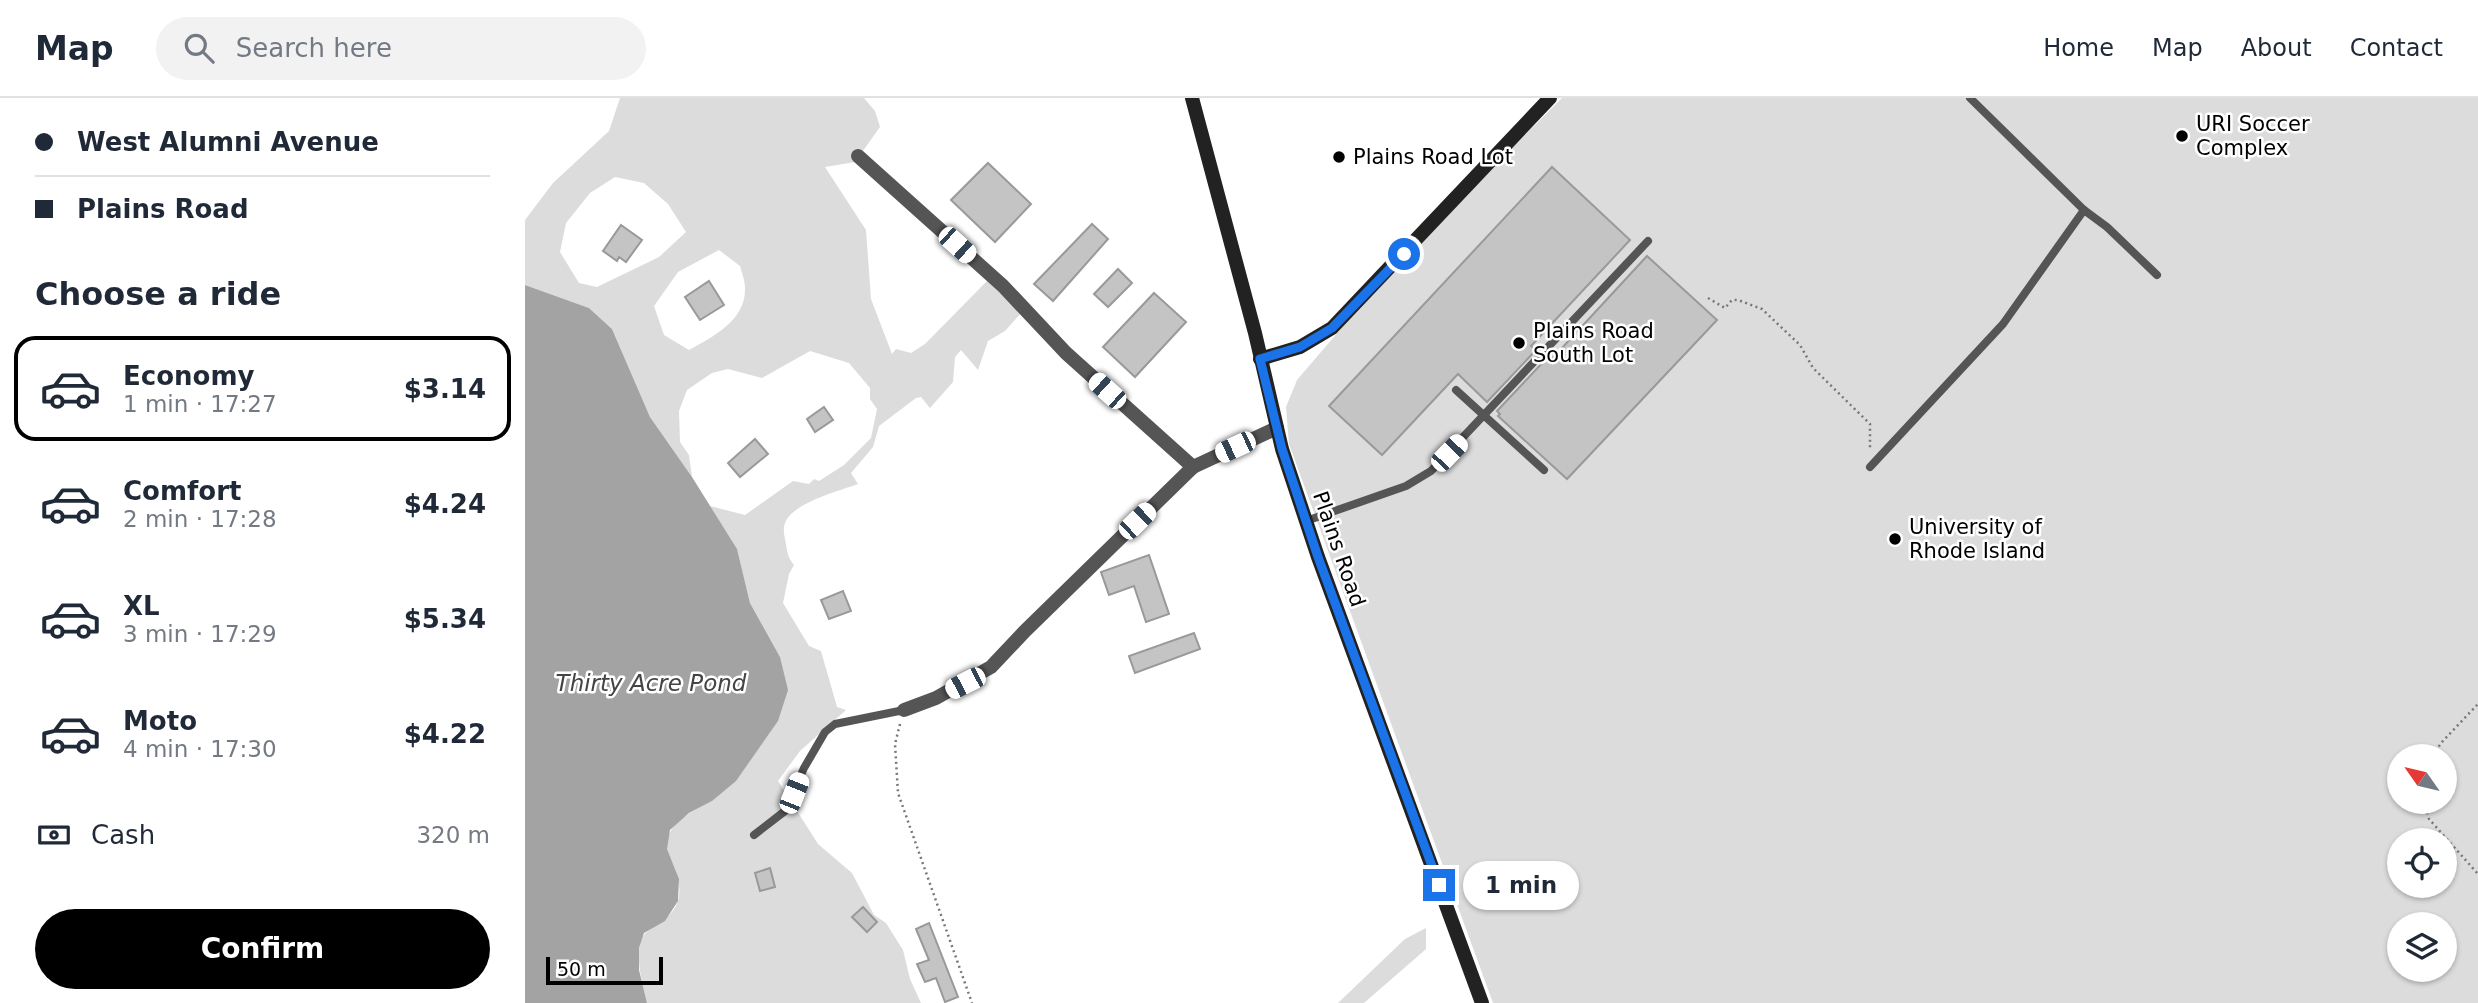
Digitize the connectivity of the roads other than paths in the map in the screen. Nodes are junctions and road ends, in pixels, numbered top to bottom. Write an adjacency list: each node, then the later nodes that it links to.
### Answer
1 (1192, 98): 8 (street, Plains Road)
2 (1550, 98): 8 (street)
3 (1970, 98): 5 (lane)
4 (857, 156): 12 (street)
5 (2084, 210): 7 (lane); 13 (lane)
6 (1647, 241): 10 (lane)
7 (2157, 275)
8 (1260, 359): 11 (street, Plains Road)
9 (1456, 390): 10 (lane)
10 (1484, 416): 14 (lane); 15 (lane)
11 (1277, 428): 12 (street); 15 (street, Plains Road)
12 (1193, 467): 16 (street)
13 (1870, 467)
14 (1544, 470)
15 (1306, 521): 18 (street, Plains Road)
16 (904, 710): 17 (lane)
17 (754, 835)
18 (1482, 1003)

